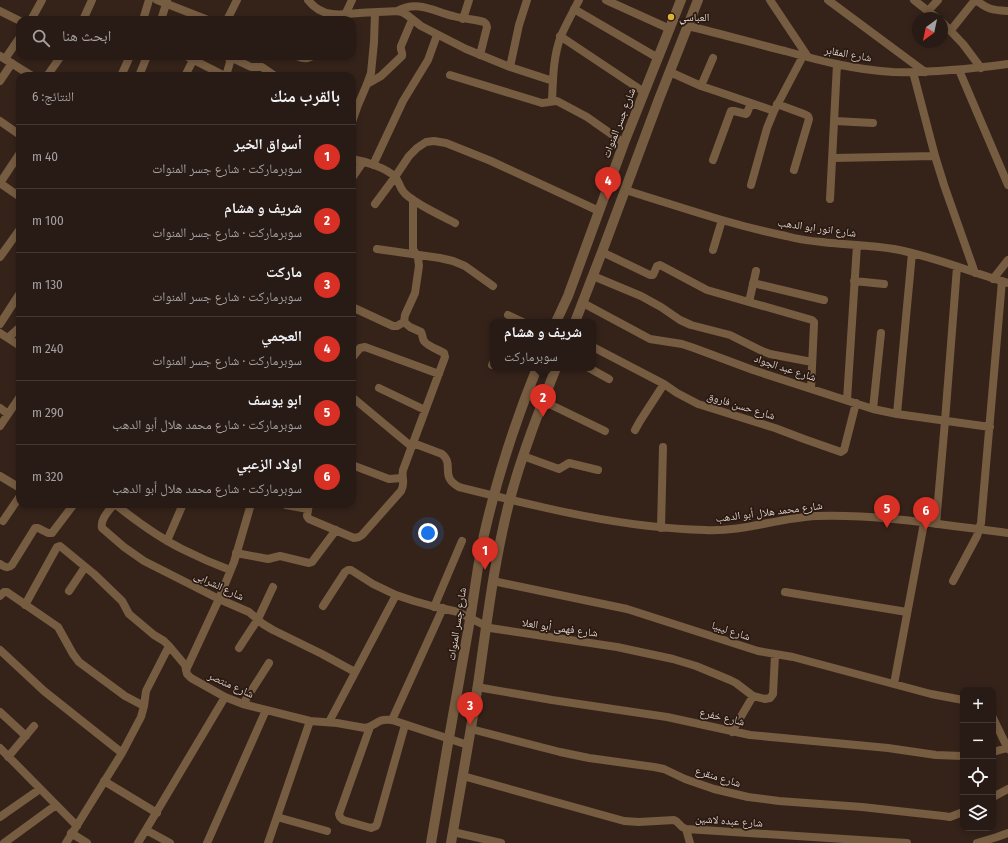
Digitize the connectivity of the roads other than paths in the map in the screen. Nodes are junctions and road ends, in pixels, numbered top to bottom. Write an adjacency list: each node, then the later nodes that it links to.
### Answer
1 (42, 0): 29 (street)
2 (92, 0): 30 (street)
3 (149, 0): 31 (street)
4 (156, 0): 19 (street)
5 (237, 0): 34 (street)
6 (308, 0): 35 (street)
7 (352, 0): 28 (street)
8 (469, 0): 38 (street)
9 (527, 0): 61 (street)
10 (579, 0): 22 (street)
11 (606, 0): 42 (street)
12 (681, 0): 42 (street, شارع جسر المنوات)
13 (698, 0): 40 (street)
14 (770, 0): 48 (street)
15 (828, 0): 74 (street)
16 (914, 0): 25 (street)
17 (938, 0): 25 (street)
18 (975, 0): 21 (street); 43 (street)
19 (166, 2): 32 (street); 33 (street)
20 (420, 2): 24 (street); 38 (street)
21 (986, 3): 26 (street)
22 (574, 10): 45 (street); 49 (street)
23 (0, 11): 37 (street)
24 (397, 11): 27 (street); 39 (street)
25 (928, 11)
26 (1008, 11)
27 (375, 13): 28 (street); 78 (street)
28 (345, 15): 36 (street)
29 (33, 16)
30 (85, 16)
31 (144, 16)
32 (162, 16)
33 (199, 16)
34 (229, 16)
35 (331, 16)
36 (341, 16)
37 (16, 19)
38 (463, 19): 47 (street)
39 (412, 20): 44 (street); 78 (street)
40 (688, 26): 48 (street, شارع المقابر); 72 (street)
41 (948, 27): 43 (street)
42 (670, 29): 49 (street, شارع جسر المنوات)
43 (951, 30): 62 (street)
44 (437, 34): 47 (street); 96 (street)
45 (560, 36): 77 (street); 80 (street)
46 (16, 43): 51 (street)
47 (480, 55): 61 (street)
48 (805, 56): 59 (street, شارع المقابر); 83 (street)
49 (658, 58): 80 (street, شارع جسر المنوات)
50 (713, 58): 79 (street)
51 (6, 59): 64 (street); 76 (street)
52 (58, 60): 65 (street)
53 (128, 60): 66 (street)
54 (145, 60): 67 (street)
55 (189, 60): 68 (street)
56 (194, 60): 69 (street)
57 (230, 60): 70 (street)
58 (237, 60): 71 (street)
59 (837, 64): 73 (street, شارع المقابر); 86 (street)
60 (1008, 64): 62 (street, شارع المقابر)
61 (510, 67): 77 (street)
62 (981, 68): 63 (street, شارع المقابر)
63 (959, 70): 74 (street, شارع المقابر); 102 (street)
64 (26, 72)
65 (51, 72)
66 (123, 72)
67 (141, 72)
68 (186, 72)
69 (218, 72)
70 (227, 72)
71 (269, 72)
72 (670, 72): 79 (street); 103 (street)
73 (913, 72): 74 (street, شارع المقابر); 90 (street)
74 (925, 72)
75 (450, 75): 81 (street)
76 (0, 81)
77 (553, 81): 81 (street)
78 (367, 84): 84 (street)
79 (701, 86): 82 (street)
80 (644, 92): 89 (street, شارع جسر المنوات)
81 (552, 100): 89 (street)
82 (751, 103): 83 (street); 94 (street)
83 (775, 108): 97 (street); 101 (street)
84 (356, 111)
85 (0, 121): 88 (street)
86 (834, 121): 87 (street); 91 (street)
87 (873, 123)
88 (16, 132)
89 (624, 143): 108 (street, شارع جسر المنوات)
90 (935, 156): 91 (street); 122 (street)
91 (833, 158): 105 (street)
92 (16, 159): 100 (street)
93 (356, 160): 95 (street)
94 (713, 160)
95 (363, 162): 96 (street); 98 (street)
96 (373, 165): 99 (street)
97 (794, 170)
98 (356, 172)
99 (395, 177): 106 (street); 107 (street); 108 (street)
100 (0, 183): 104 (street)
101 (751, 185)
102 (1008, 185)
103 (625, 190): 109 (street, شارع انور ابو الدهب); 115 (street)
104 (16, 194)
105 (830, 199)
106 (413, 200): 110 (street); 117 (street)
107 (375, 204)
108 (599, 211): 137 (street, شارع جسر المنوات)
109 (722, 220): 112 (street, شارع انور ابو الدهب); 114 (street)
110 (455, 223)
111 (16, 235): 118 (street)
112 (857, 245): 116 (street, شارع انور ابو الدهب); 125 (street)
113 (377, 249): 117 (street)
114 (713, 250)
115 (602, 252): 123 (street); 132 (street)
116 (912, 253): 120 (street, شارع انور ابو الدهب); 166 (street)
117 (416, 255): 129 (street); 139 (street)
118 (0, 257)
119 (1008, 260): 124 (street)
120 (957, 267): 122 (street, شارع انور ابو الدهب); 167 (street)
121 (756, 271): 127 (street)
122 (975, 273): 124 (street, شارع انور ابو الدهب)
123 (593, 276): 133 (street); 148 (street)
124 (993, 279): 126 (street, شارع انور ابو الدهب)
125 (854, 281): 128 (street); 158 (street)
126 (1005, 282): 169 (street)
127 (753, 283): 131 (street); 132 (street)
128 (884, 284)
129 (493, 286)
130 (16, 299): 140 (street)
131 (824, 300)
132 (749, 302): 148 (street)
133 (583, 303): 138 (street); 156 (street, شارع عبد الجواد)
134 (356, 309): 139 (street)
135 (508, 315): 136 (street)
136 (517, 319)
137 (557, 319)
138 (576, 319)
139 (404, 322): 152 (street)
140 (0, 324)
141 (16, 331): 144 (street)
142 (881, 332): 163 (street)
143 (0, 333): 144 (street)
144 (8, 338): 145 (street)
145 (16, 343)
146 (596, 349): 154 (street, شارع حسن فاروق)
147 (356, 353): 152 (street)
148 (812, 362): 156 (street)
149 (534, 371): 180 (street, شارع جسر المنوات)
150 (555, 371): 159 (street)
151 (594, 371): 153 (street)
152 (439, 374): 164 (street)
153 (609, 379)
154 (664, 384): 161 (street, شارع حسن فاروق); 170 (street)
155 (379, 388): 164 (street)
156 (811, 388): 158 (street, شارع عبد الجواد)
157 (356, 400): 172 (street)
158 (847, 400): 161 (street, شارع عبد الجواد)
159 (543, 401): 171 (street); 174 (street)
160 (16, 402): 165 (street)
161 (856, 403): 163 (street, شارع عبد الجواد)
162 (0, 408): 165 (street)
163 (873, 409): 166 (street, شارع عبد الجواد)
164 (425, 410): 172 (street)
165 (8, 414): 168 (street)
166 (897, 414): 167 (street, شارع عبد الجواد)
167 (945, 421): 169 (street, شارع عبد الجواد); 191 (street)
168 (0, 426)
169 (990, 427): 193 (street)
170 (635, 430)
171 (605, 431)
172 (412, 445): 178 (street); 180 (street, شارع محمد هلال أبو الدهب)
173 (662, 447): 192 (street)
174 (523, 456): 176 (street); 181 (street)
175 (356, 467): 178 (street)
176 (598, 470)
177 (0, 476): 179 (street)
178 (402, 478): 194 (street)
179 (16, 486)
180 (494, 496): 181 (street, شارع محمد هلال أبو الدهب); 215 (street, شارع جسر المنوات)
181 (510, 499): 192 (street, شارع محمد هلال أبو الدهب); 202 (street)
182 (16, 502): 189 (street)
183 (71, 508): 199 (street)
184 (111, 508): 209 (street, شارع الشرابى)
185 (120, 508): 196 (street)
186 (181, 508): 196 (street)
187 (250, 508): 198 (street)
188 (309, 508): 194 (street)
189 (3, 521)
190 (924, 523): 191 (street, شارع محمد هلال أبو الدهب); 192 (street, شارع محمد هلال أبو الدهب); 214 (street)
191 (936, 524): 193 (street, شارع محمد هلال أبو الدهب)
192 (661, 528)
193 (979, 529): 195 (street, شارع محمد هلال أبو الدهب); 203 (street)
194 (336, 530): 198 (street)
195 (1008, 533)
196 (167, 541): 201 (street)
197 (462, 541): 212 (street)
198 (236, 553): 201 (street)
199 (0, 564)
200 (85, 567): 205 (street); 210 (street, شارع منتصر); 218 (street, شارع منتصر)
201 (230, 570): 209 (street)
202 (492, 581): 217 (street); 221 (street, شارع ليبيا)
203 (953, 581)
204 (274, 587): 216 (street)
205 (69, 591)
206 (785, 592): 214 (street)
207 (396, 595): 211 (street, شارع فهمى أبو العلا); 212 (street, شارع فهمى أبو العلا); 224 (street)
208 (0, 596): 210 (street)
209 (219, 599): 216 (street, شارع الشرابى); 223 (street)
210 (25, 604): 231 (street)
211 (323, 606)
212 (434, 607): 213 (street, شارع فهمى أبو العلا)
213 (443, 608): 215 (street, شارع فهمى أبو العلا); 234 (street)
214 (907, 612): 225 (street)
215 (471, 618): 217 (street, شارع فهمى أبو العلا); 244 (street, شارع جسر المنوات)
216 (258, 619): 219 (street); 224 (street, شارع الشرابى)
217 (486, 627): 226 (street); 228 (street, شارع فهمى أبو العلا)
218 (169, 646): 223 (street, شارع منتصر); 231 (street)
219 (239, 648)
220 (0, 650): 249 (street)
221 (775, 655): 225 (street, شارع ليبيا); 228 (street)
222 (269, 663): 230 (street)
223 (186, 670): 227 (street, شارع منتصر)
224 (355, 672): 236 (street)
225 (894, 684): 229 (street, شارع ليبيا)
226 (477, 687): 241 (street); 242 (street, شارع خفرع)
227 (225, 696): 230 (street, شارع منتصر); 258 (street)
228 (753, 696): 242 (street)
229 (960, 699)
230 (243, 704): 232 (street, شارع منتصر)
231 (144, 706): 249 (street)
232 (266, 710): 235 (street, شارع منتصر); 274 (street)
233 (0, 712): 243 (street)
234 (392, 720): 238 (street); 240 (street, شارع منتصر)
235 (310, 721): 236 (street, شارع منتصر); 261 (street)
236 (329, 722): 240 (street, شارع منتصر)
237 (995, 723): 247 (street)
238 (405, 725): 240 (street); 244 (street)
239 (34, 726): 243 (street)
240 (370, 727)
241 (471, 729): 245 (street); 259 (street, شارع منقرع)
242 (732, 732): 250 (street, شارع خفرع)
243 (26, 736): 251 (street)
244 (449, 739): 245 (street); 276 (street, شارع جسر المنوات)
245 (468, 745): 252 (street)
246 (0, 748): 251 (street)
247 (1008, 749): 248 (street)
248 (996, 751)
249 (122, 754): 253 (street)
250 (960, 756)
251 (8, 757): 254 (street)
252 (463, 776): 263 (street, شارع عبده لاشين); 266 (street)
253 (104, 781): 258 (street); 262 (street)
254 (40, 789): 257 (street); 260 (street)
255 (1008, 789): 256 (street)
256 (996, 795)
257 (56, 805): 262 (street); 269 (street)
258 (157, 813): 264 (street)
259 (960, 813)
260 (0, 817)
261 (277, 817): 265 (street); 275 (street)
262 (77, 826): 268 (street)
263 (686, 829): 279 (street); 280 (street, شارع عبده لاشين)
264 (146, 830): 272 (street); 273 (street)
265 (327, 831)
266 (453, 832): 277 (street); 278 (street)
267 (1008, 833): 281 (street)
268 (71, 834): 270 (street); 271 (street)
269 (4, 843)
270 (66, 843)
271 (87, 843)
272 (138, 843)
273 (170, 843)
274 (207, 843)
275 (268, 843)
276 (431, 843)
277 (451, 843)
278 (501, 843)
279 (690, 843)
280 (907, 843)
281 (977, 843)

